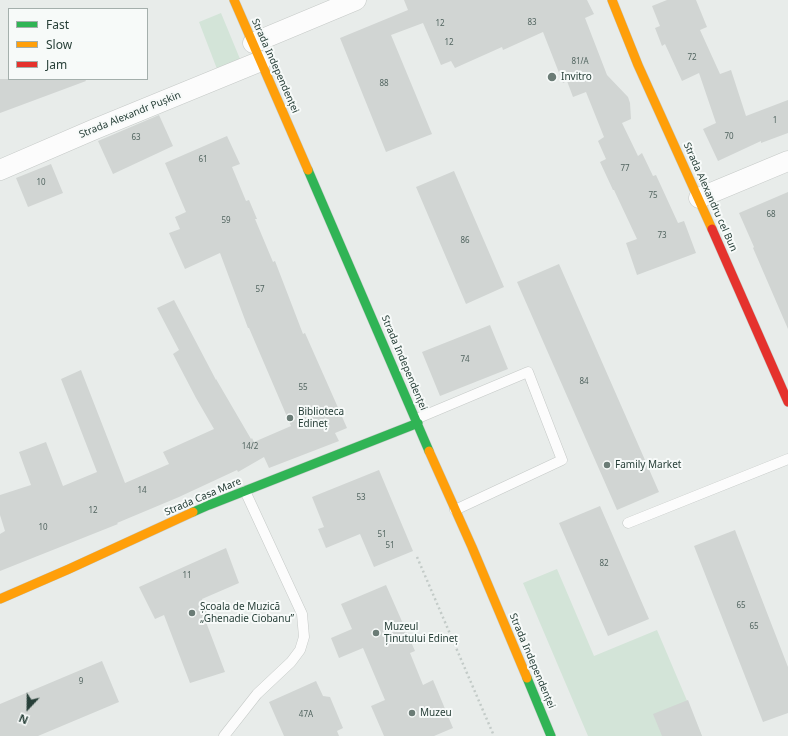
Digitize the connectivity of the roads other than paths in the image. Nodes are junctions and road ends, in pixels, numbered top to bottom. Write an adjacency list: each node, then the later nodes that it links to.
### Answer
1 (234, 0): 4 (street, Strada Independenței)
2 (356, 0): 4 (street)
3 (612, 0): 8 (street, Strada Alexandru cel Bun)
4 (253, 43): 5 (street, Strada Independenței)
5 (261, 61): 7 (street, Strada Alexandr Pușkin); 10 (street, Strada Independenței)
6 (788, 161): 8 (street)
7 (0, 170)
8 (699, 198): 9 (street, Strada Alexandru cel Bun)
9 (788, 402)
10 (417, 421): 12 (street, Strada Casa Mare); 13 (street, Strada Independenței); 13 (lane)
11 (788, 459): 14 (lane)
12 (245, 491): 15 (street, Strada Casa Mare); 16 (lane)
13 (455, 510): 17 (street, Strada Independenței)
14 (628, 523)
15 (0, 599)
16 (224, 736)
17 (551, 736)

